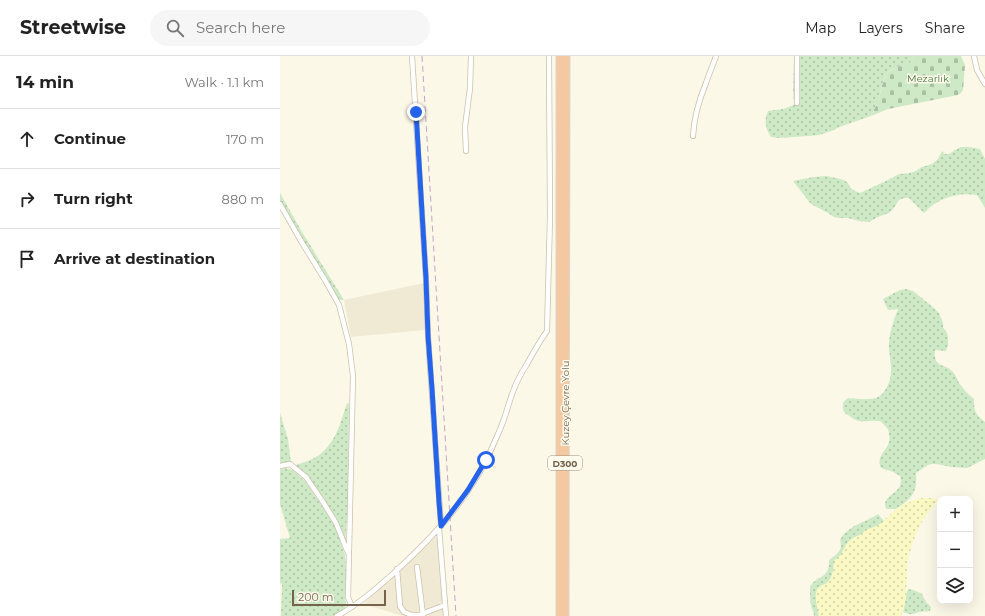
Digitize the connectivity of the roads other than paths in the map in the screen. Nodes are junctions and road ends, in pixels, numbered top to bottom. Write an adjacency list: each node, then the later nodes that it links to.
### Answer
1 (412, 56): 17 (street)
2 (471, 56): 12 (street)
3 (549, 56): 17 (street)
4 (560, 56): 14 (highway, D300)
5 (566, 56): 14 (highway, D300)
6 (716, 56): 11 (street)
7 (797, 56): 10 (street)
8 (974, 56): 9 (street)
9 (985, 84)
10 (797, 103)
11 (693, 136)
12 (466, 151)
13 (280, 204): 18 (street)
14 (563, 289): 15 (highway, D300)
15 (563, 311): 26 (highway, Kuzey Çevre Yolu / D300); 27 (highway, Kuzey Çevre Yolu / D300)
16 (280, 466): 18 (street)
17 (440, 527): 20 (street); 21 (street)
18 (349, 556): 22 (street)
19 (418, 567): 23 (street)
20 (397, 569): 22 (street); 23 (street)
21 (445, 605): 23 (street); 25 (street)
22 (352, 608): 24 (street)
23 (423, 615)
24 (337, 616)
25 (446, 616)
26 (560, 616)
27 (565, 616)

